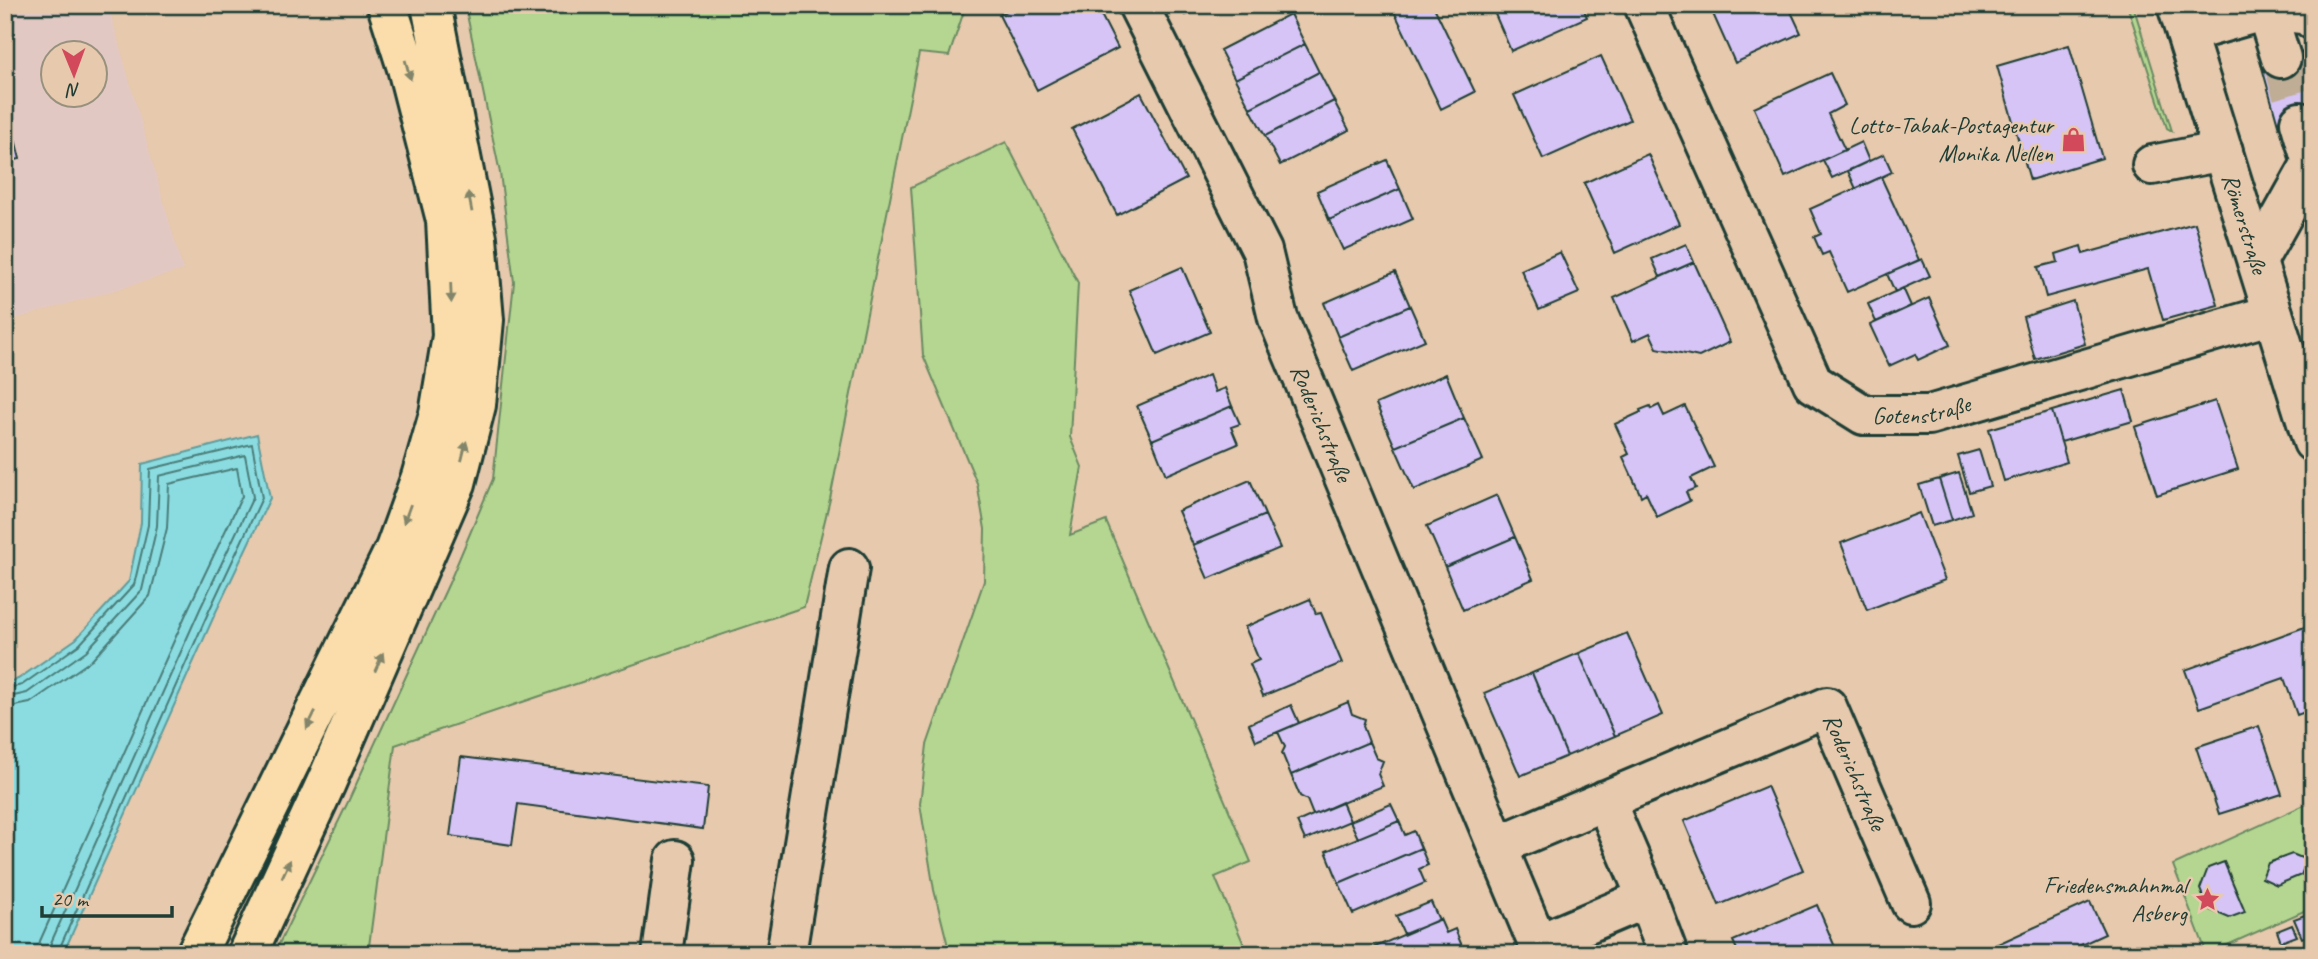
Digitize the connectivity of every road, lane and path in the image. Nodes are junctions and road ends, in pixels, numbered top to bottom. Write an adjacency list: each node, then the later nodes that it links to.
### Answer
1 (387, 5): 22 (highway, one-way to 22)
2 (431, 5): 23 (highway, one-way to 2)
3 (1138, 5): 18 (street, Roderichstraße)
4 (1644, 5): 14 (street, Gotenstraße)
5 (2266, 10): 6 (street); 7 (street); 8 (street)
6 (2182, 19): 10 (street, Römerstraße)
7 (2313, 20)
8 (2281, 58)
9 (2300, 122): 11 (street)
10 (2223, 150): 12 (street); 13 (street, Römerstraße)
11 (2312, 162): 13 (street)
12 (2151, 165)
13 (2257, 261): 14 (street, Römerstraße)
14 (2273, 314): 15 (street, Römerstraße)
15 (2313, 442)
16 (849, 568): 25 (street)
17 (1605, 800): 18 (street, Roderichstraße); 20 (street); 21 (street, Roderichstraße)
18 (1497, 846): 20 (street, Roderichstraße)
19 (675, 860): 24 (street)
20 (1647, 898): 26 (street)
21 (1910, 903)
22 (196, 954)
23 (247, 954)
24 (662, 954)
25 (786, 954)
26 (1668, 954)

